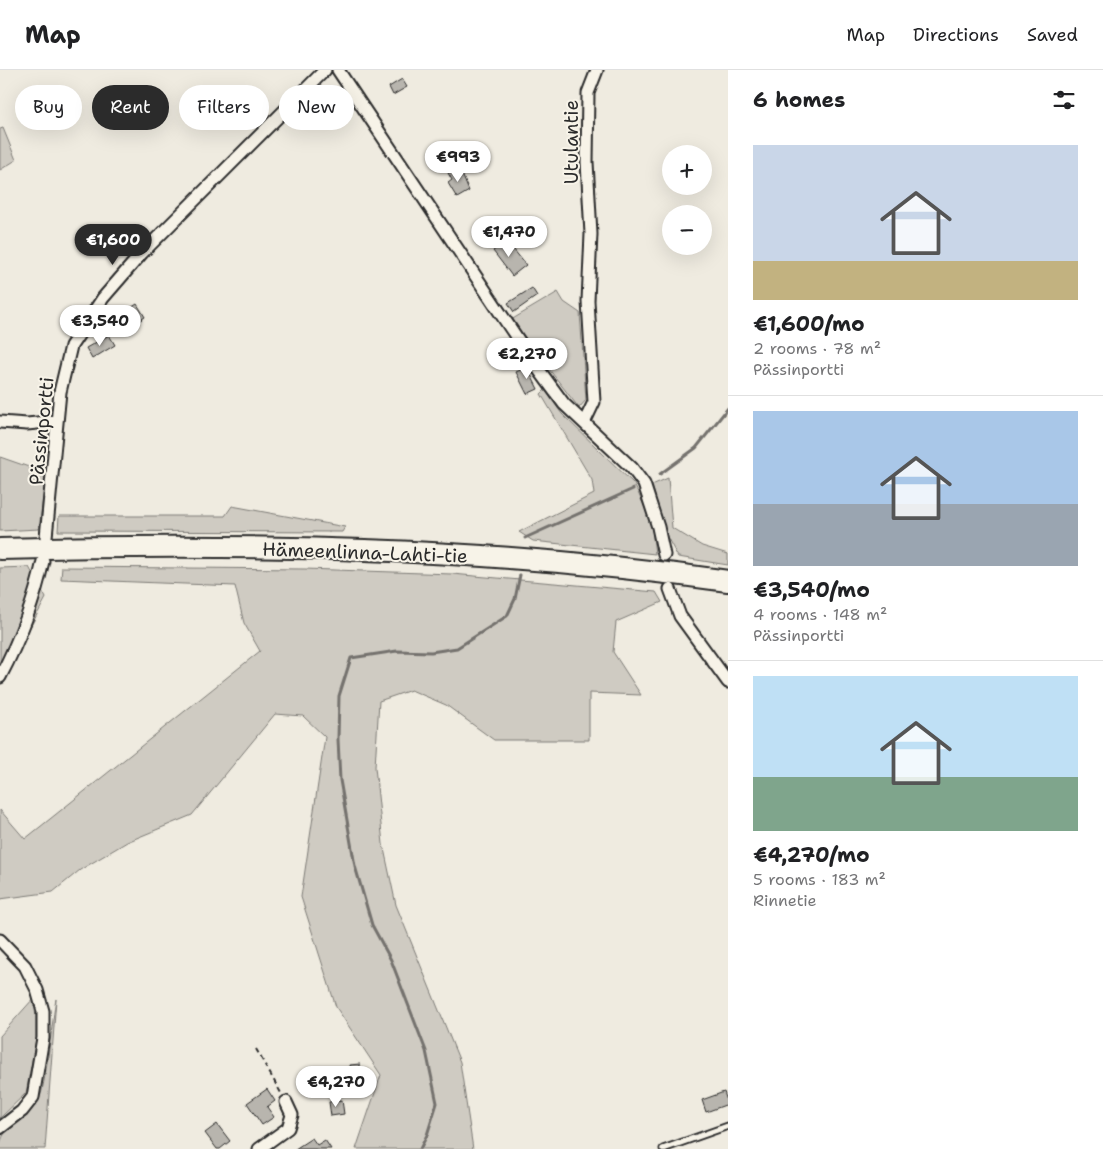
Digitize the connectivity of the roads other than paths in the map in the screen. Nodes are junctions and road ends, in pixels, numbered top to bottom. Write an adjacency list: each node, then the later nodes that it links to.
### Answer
1 (325, 70): 4 (street, Pässinportti)
2 (338, 70): 6 (street)
3 (597, 70): 6 (street, Utulantie)
4 (57, 421): 5 (street); 7 (street, Pässinportti)
5 (0, 422)
6 (584, 422): 9 (street)
7 (46, 537)
8 (0, 549): 11 (highway, Hämeenlinna-Lahti-tie)
9 (664, 555)
10 (43, 561): 13 (street)
11 (728, 581)
12 (670, 589): 14 (street)
13 (0, 677)
14 (728, 682)
15 (0, 940): 18 (street)
16 (286, 1102): 19 (street)
17 (728, 1126): 20 (lane)
18 (0, 1128)
19 (259, 1149)
20 (663, 1149)

